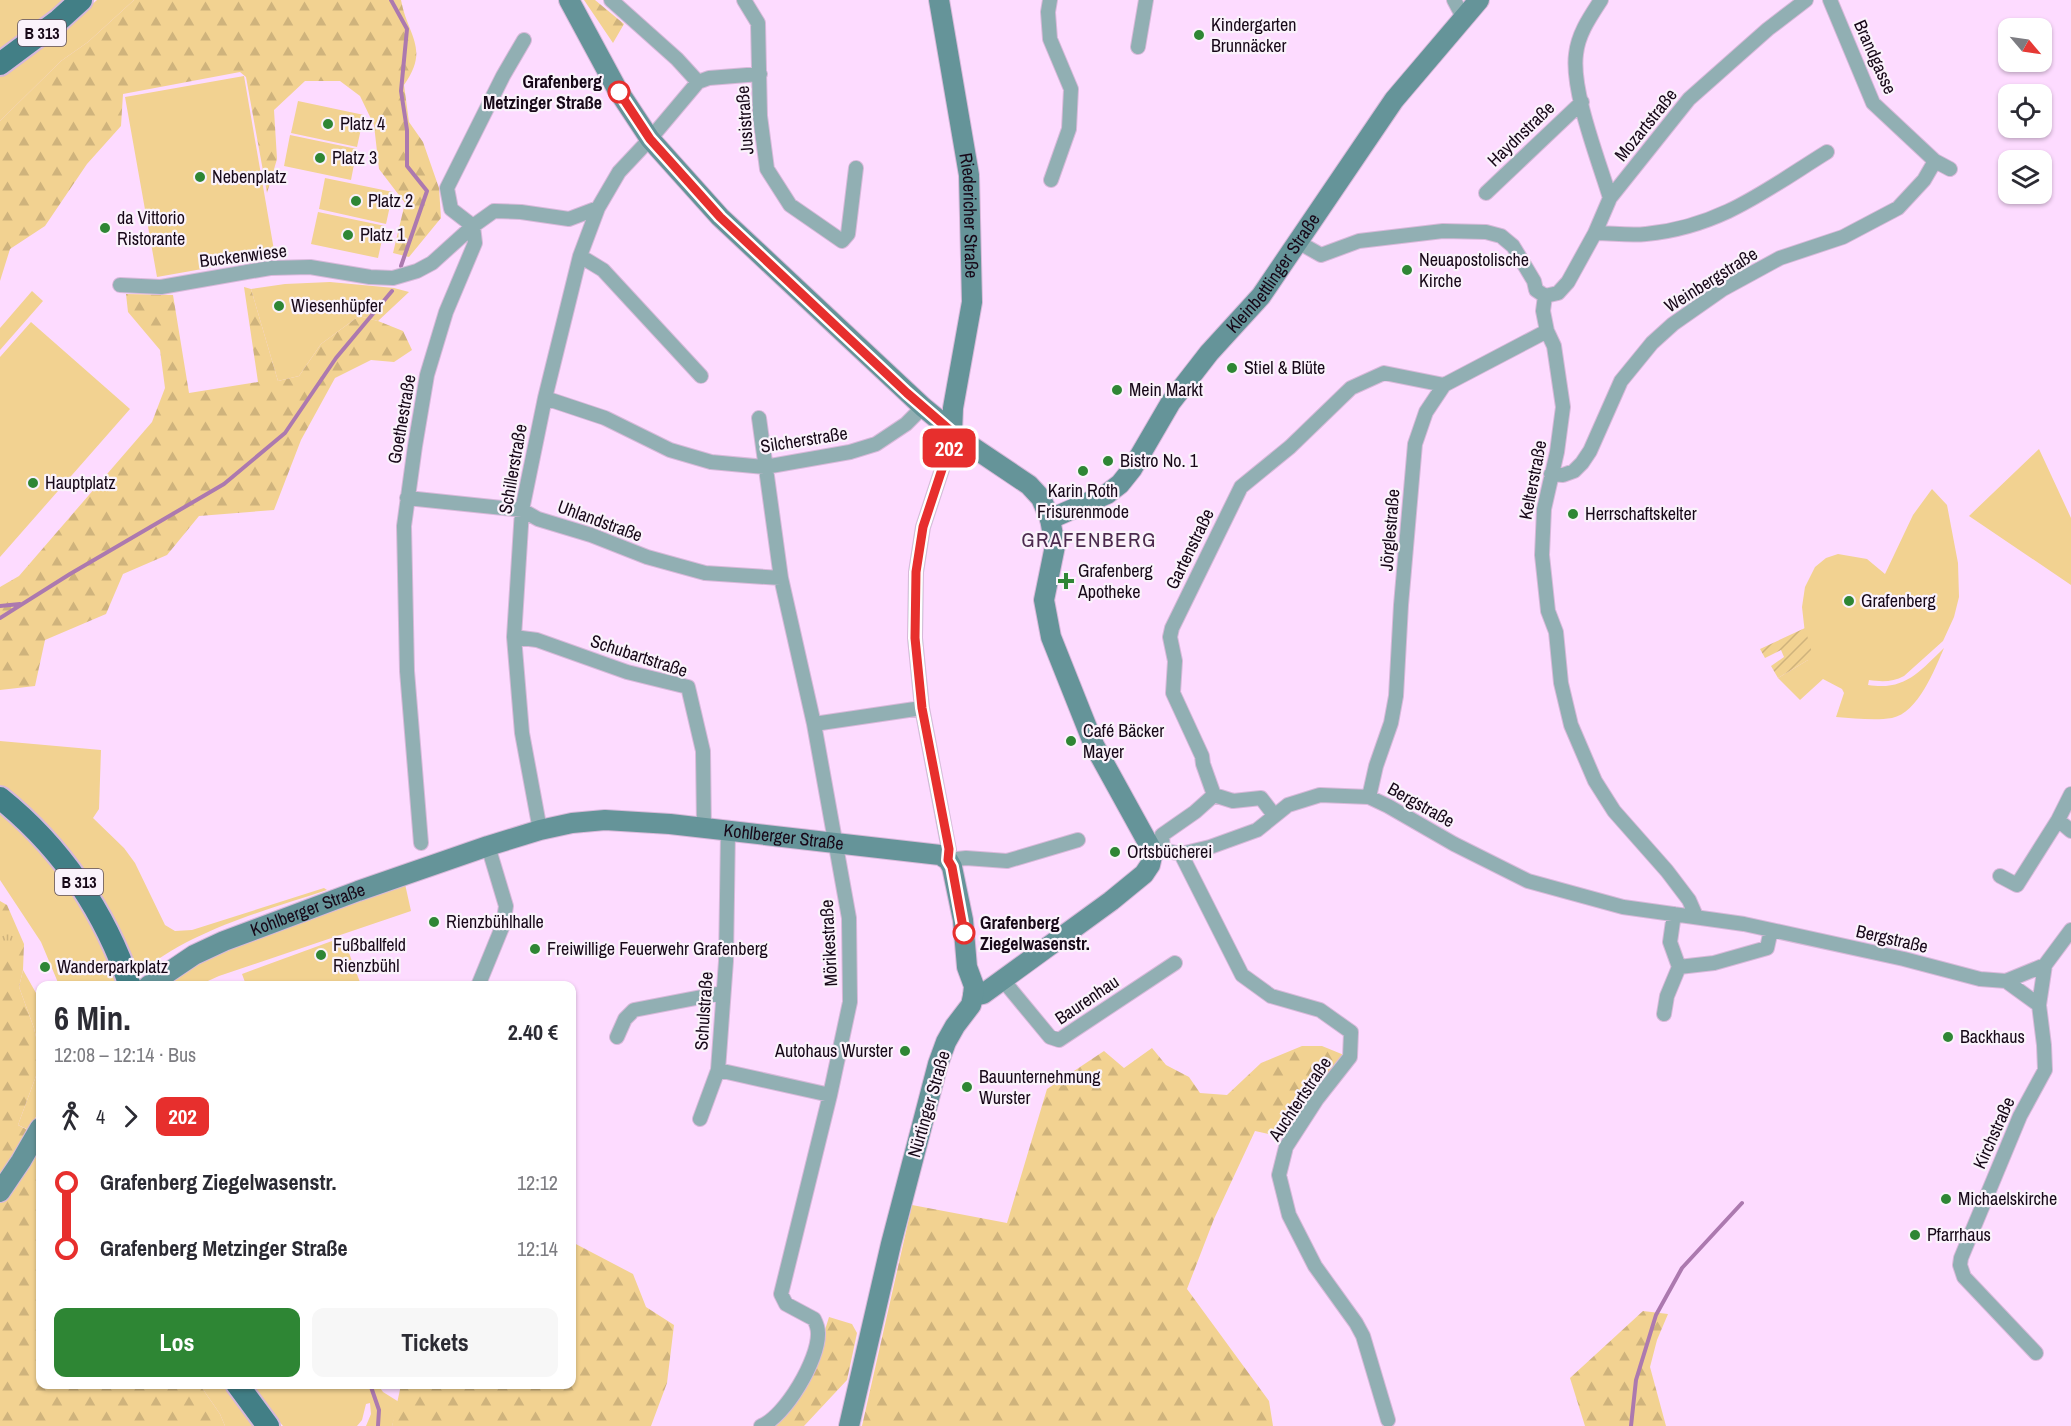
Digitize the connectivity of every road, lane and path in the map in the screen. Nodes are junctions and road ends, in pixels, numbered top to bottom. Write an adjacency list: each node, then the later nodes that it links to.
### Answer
1 (81, 0): 15 (main road, B 313)
2 (569, 0): 19 (street)
3 (611, 0): 17 (street)
4 (744, 0): 16 (street, Jusistraße)
5 (939, 0): 40 (street, Riedericher Straße)
6 (1050, 0): 24 (street)
7 (1146, 0): 14 (street)
8 (1479, 0): 12 (street, Kleinbettlinger Straße)
9 (1601, 0): 18 (street, Haydnstraße)
10 (1806, 0): 26 (street, Mozartstraße)
11 (1830, 0): 21 (street, Brandgasse)
12 (1458, 8): 30 (street, Kleinbettlinger Straße)
13 (524, 40): 28 (street)
14 (1138, 47)
15 (0, 64)
16 (760, 74): 17 (street); 22 (street, Jusistraße)
17 (698, 82): 19 (street, Schillerstraße)
18 (1582, 102): 25 (street, Haydnstraße); 26 (street, Haydnstraße)
19 (650, 139): 27 (street, Schillerstraße); 38 (street)
20 (1827, 152): 29 (street)
21 (1935, 161): 23 (street, Brandgasse); 42 (street, Weinbergstraße)
22 (856, 168)
23 (1950, 169)
24 (1051, 180)
25 (1486, 193)
26 (1610, 198): 29 (street, Mozartstraße)
27 (598, 208): 28 (street, Buckenwiese); 31 (street, Schillerstraße)
28 (473, 226): 32 (street, Buckenwiese); 43 (street, Goethestraße)
29 (1595, 233): 33 (street, Mozartstraße)
30 (1298, 242): 33 (street); 45 (street, Kleinbettlinger Straße)
31 (580, 256): 35 (street); 37 (street, Schillerstraße)
32 (120, 285)
33 (1545, 296): 34 (street, Kelterstraße)
34 (1547, 331): 36 (street, Jörglestraße); 42 (street, Kelterstraße)
35 (701, 376)
36 (1444, 386): 51 (street, Gartenstraße); 52 (street, Jörglestraße)
37 (545, 398): 41 (street, Silcherstraße); 44 (street, Schillerstraße)
38 (923, 408): 40 (street); 41 (street, Silcherstraße)
39 (759, 418): 41 (street, Mörikestraße)
40 (952, 432): 45 (street); 48 (street)
41 (765, 467): 46 (street, Mörikestraße)
42 (1551, 474): 69 (street, Kelterstraße)
43 (407, 498): 44 (street, Uhlandstraße); 61 (street, Goethestraße)
44 (522, 510): 46 (street, Uhlandstraße); 47 (street, Schillerstraße)
45 (1050, 519): 64 (street)
46 (781, 578): 49 (street, Mörikestraße)
47 (514, 637): 56 (street, Schubartstraße); 57 (street, Schillerstraße)
48 (922, 708): 49 (street); 66 (street)
49 (814, 724): 62 (street, Mörikestraße)
50 (2071, 794): 55 (street)
51 (1214, 795): 54 (street); 64 (street)
52 (1369, 797): 54 (street, Bergstraße); 68 (street, Bergstraße)
53 (0, 798): 76 (main road, B 313)
54 (1274, 815): 65 (street, Bergstraße)
55 (2058, 820): 59 (street); 67 (street)
56 (704, 828): 57 (street, Kohlberger Straße); 58 (street, Kohlberger Straße)
57 (540, 830): 63 (street, Kohlberger Straße)
58 (728, 831): 62 (street, Kohlberger Straße); 80 (street, Schulstraße)
59 (2071, 831)
60 (1078, 840): 66 (street, Kohlberger Straße)
61 (421, 843)
62 (835, 844): 66 (street, Kohlberger Straße); 86 (street, Mörikestraße)
63 (488, 846): 77 (street, Kohlberger Straße); 78 (street)
64 (1158, 851): 65 (street, Bergstraße); 75 (street, Nürtinger Straße)
65 (1181, 854): 93 (street, Auchtertstraße)
66 (948, 860): 81 (street)
67 (2000, 876)
68 (1674, 914): 69 (street, Bergstraße); 74 (street)
69 (1696, 916): 70 (street, Bergstraße)
70 (1771, 930): 74 (street); 79 (street, Bergstraße)
71 (2071, 930): 73 (street)
72 (1174, 963): 75 (street, Baurenhau)
73 (2045, 965): 79 (street, Bergstraße); 82 (street, Kirchstraße)
74 (1679, 967): 83 (street)
75 (1002, 979): 81 (street, Nürtinger Straße)
76 (128, 981)
77 (154, 981)
78 (480, 981)
79 (2006, 981): 82 (street)
80 (722, 993): 84 (street); 85 (street, Schulstraße)
81 (974, 996): 92 (street, Nürtinger Straße)
82 (2039, 1005): 90 (street, Kirchstraße)
83 (1664, 1014)
84 (617, 1037)
85 (718, 1070): 86 (street); 87 (street, Schulstraße)
86 (830, 1095): 95 (street, Mörikestraße)
87 (700, 1119)
88 (36, 1135): 89 (street)
89 (0, 1192)
90 (2036, 1353)
91 (241, 1389): 94 (main road)
92 (850, 1418)
93 (1388, 1420)
94 (268, 1426)
95 (760, 1426)

